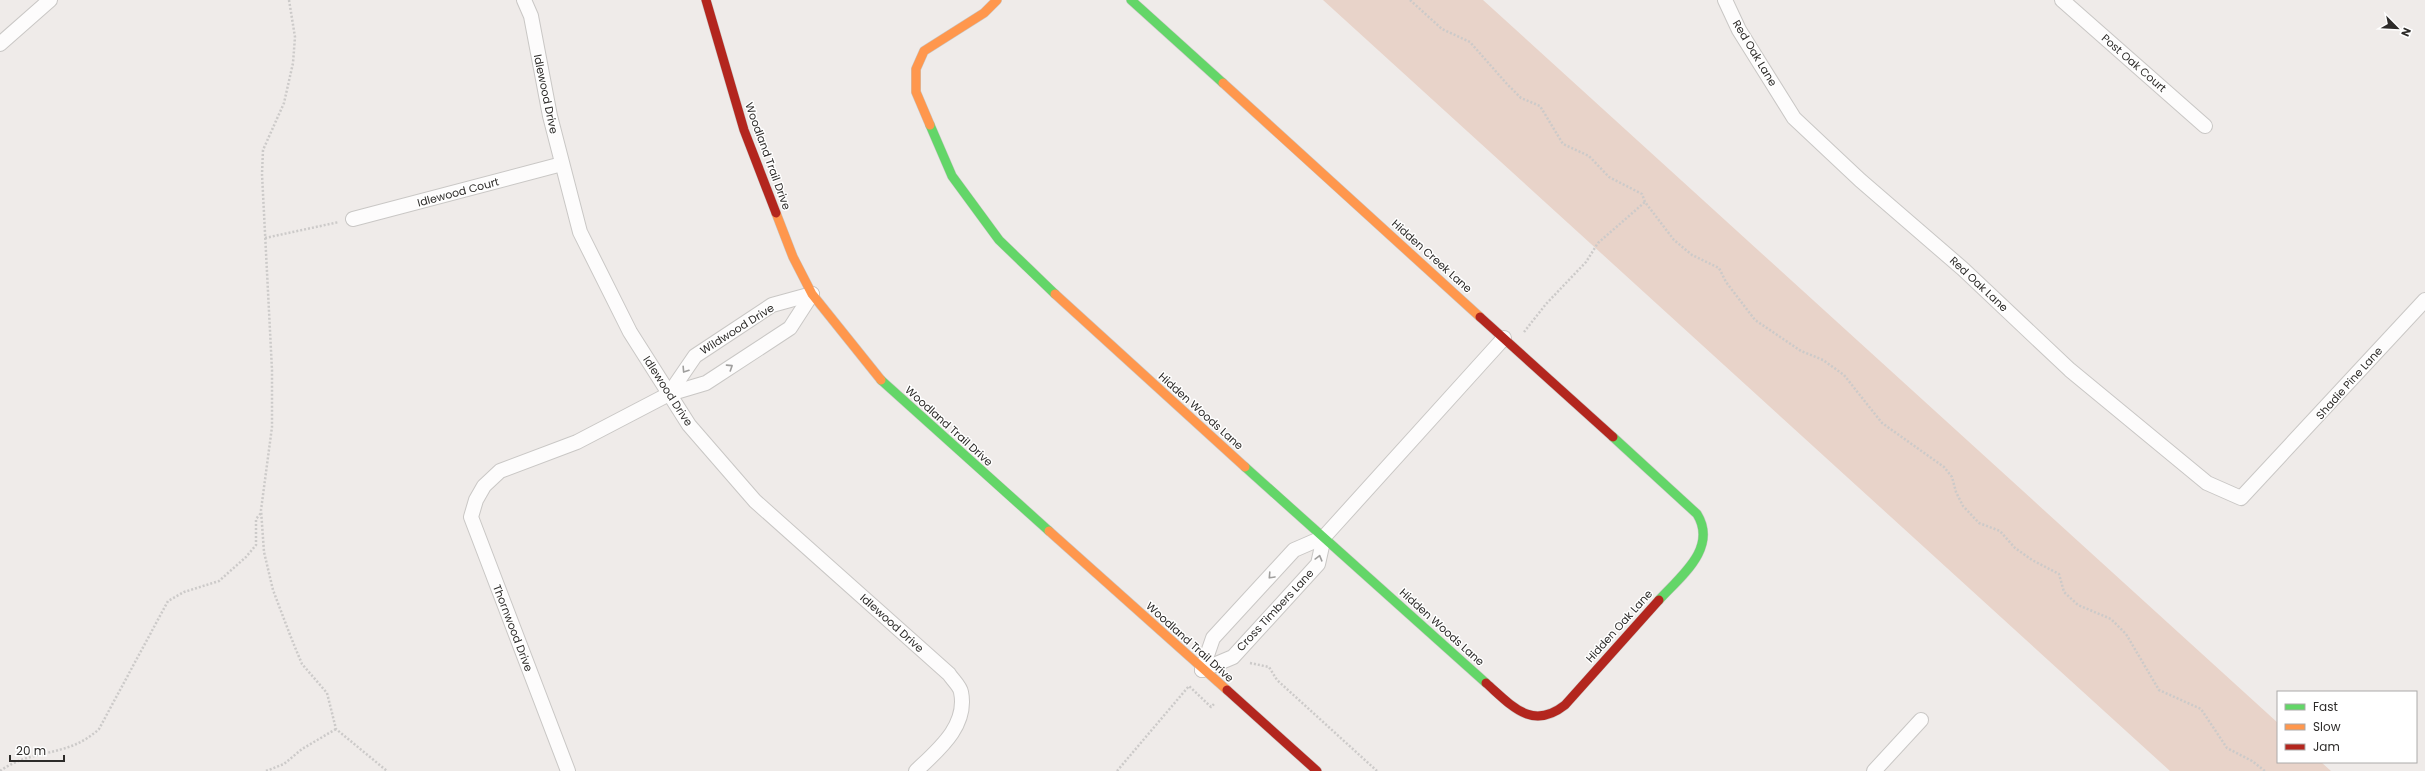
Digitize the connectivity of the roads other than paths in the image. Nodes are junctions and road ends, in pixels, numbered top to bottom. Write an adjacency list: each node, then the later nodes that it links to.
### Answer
1 (50, 0): 8 (street)
2 (524, 0): 10 (street, Idlewood Drive)
3 (706, 0): 12 (street, Woodland Trail Drive)
4 (997, 0): 18 (street, Hidden Woods Lane)
5 (1131, 0): 14 (street, Hidden Creek Lane)
6 (1725, 0): 16 (street, Red Oak Lane)
7 (2062, 0): 9 (street, Post Oak Court)
8 (0, 44)
9 (2205, 126)
10 (562, 164): 11 (street, Idlewood Court); 15 (street, Idlewood Drive)
11 (353, 219)
12 (812, 294): 15 (street, Wildwood Drive, one-way to 12); 15 (street, Wildwood Drive, one-way to 15); 20 (street, Woodland Trail Drive)
13 (2425, 300): 16 (street, Shadie Pine Lane)
14 (1509, 342): 18 (street, Cross Timbers Lane); 19 (street, Hidden Creek Lane)
15 (670, 394): 17 (street, Wildwood Drive); 24 (street, Idlewood Drive)
16 (2273, 466)
17 (484, 486): 23 (street, Thornwood Drive)
18 (1324, 537): 20 (street, Cross Timbers Lane, one-way to 20); 20 (street, Cross Timbers Lane, one-way to 18); 21 (street, Hidden Woods Lane)
19 (1706, 537): 21 (street, Hidden Oak Lane)
20 (1202, 670): 25 (street, Woodland Trail Drive)
21 (1539, 718)
22 (1921, 720): 26 (street)
23 (568, 771)
24 (916, 771)
25 (1317, 771)
26 (1874, 771)

